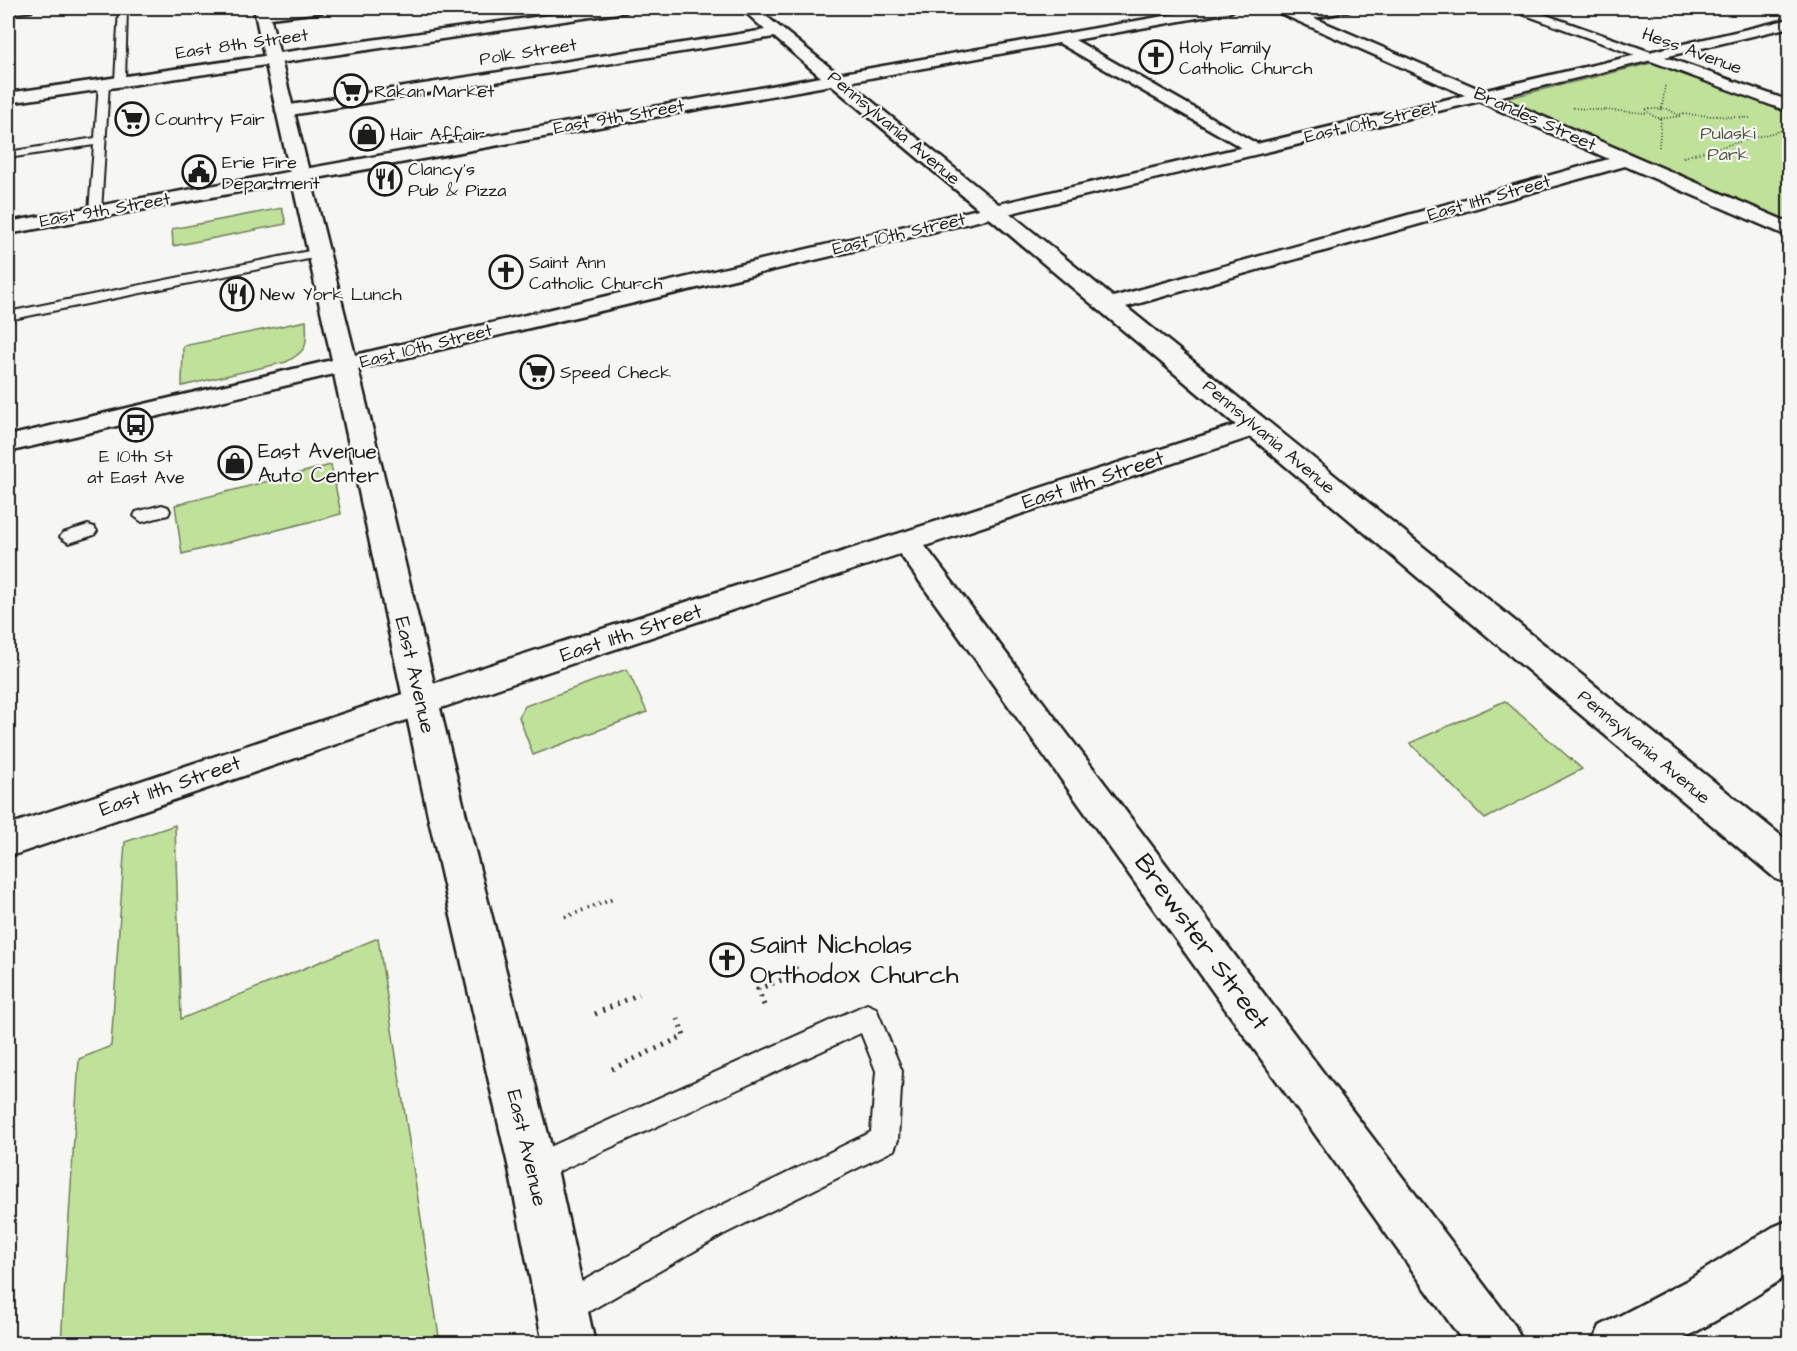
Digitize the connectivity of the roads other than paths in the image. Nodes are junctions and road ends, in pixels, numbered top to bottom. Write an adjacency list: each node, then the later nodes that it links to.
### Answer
1 (26, 8): 9 (street)
2 (123, 8): 18 (lane)
3 (321, 8): 10 (street)
4 (625, 8): 16 (street, East 8th Street)
5 (1230, 8): 14 (street, East 9th Street)
6 (1280, 8): 12 (street, Brandes Street)
7 (1344, 8): 12 (street)
8 (1514, 8): 15 (street, Hess Avenue)
9 (8, 10)
10 (261, 11): 16 (street, East Avenue)
11 (763, 16): 17 (street, Pennsylvania Avenue); 23 (street, Polk Street)
12 (1299, 16): 20 (street, Brandes Street)
13 (1790, 23): 15 (street, East 10th Street)
14 (1060, 38): 17 (street, East 9th Street); 25 (street)
15 (1648, 56): 20 (street, East 10th Street); 22 (street, Hess Avenue)
16 (272, 59): 18 (street, East 8th Street); 23 (street, East Avenue)
17 (834, 78): 28 (street, East 9th Street); 30 (street, Pennsylvania Avenue)
18 (120, 81): 19 (street, East 8th Street)
19 (104, 84): 21 (street, East 8th Street); 24 (lane)
20 (1483, 96): 25 (street, East 10th Street); 27 (street, Brandes Street)
21 (8, 98)
22 (1790, 107)
23 (284, 111): 28 (street, East Avenue)
24 (99, 141): 26 (lane); 29 (lane)
25 (1253, 149): 30 (street, East 10th Street)
26 (8, 155)
27 (1628, 159): 32 (street, Brandes Street); 34 (street, East 11th Street)
28 (299, 175): 29 (street, East 9th Street); 33 (street, East Avenue)
29 (95, 212): 31 (street, East 9th Street)
30 (996, 212): 34 (street, Pennsylvania Avenue); 36 (street, East 10th Street)
31 (8, 228)
32 (1790, 231)
33 (319, 253): 35 (lane); 36 (street, East Avenue)
34 (1108, 305): 37 (street, Pennsylvania Avenue)
35 (8, 316)
36 (344, 365): 38 (street, East 10th Street); 44 (street, East Avenue)
37 (1256, 427): 43 (street, East 11th Street); 46 (street, Pennsylvania Avenue)
38 (8, 444)
39 (162, 511): 40 (lane)
40 (142, 516)
41 (88, 531): 42 (lane)
42 (69, 537)
43 (907, 542): 44 (street, East 11th Street); 50 (street, Brewster Street)
44 (422, 701): 45 (street, East 11th Street); 47 (street, East Avenue)
45 (8, 841)
46 (1790, 867)
47 (533, 1169): 49 (street, East Avenue); 49 (lane)
48 (1790, 1244): 51 (street)
49 (566, 1327)
50 (1497, 1344)
51 (1618, 1344)

